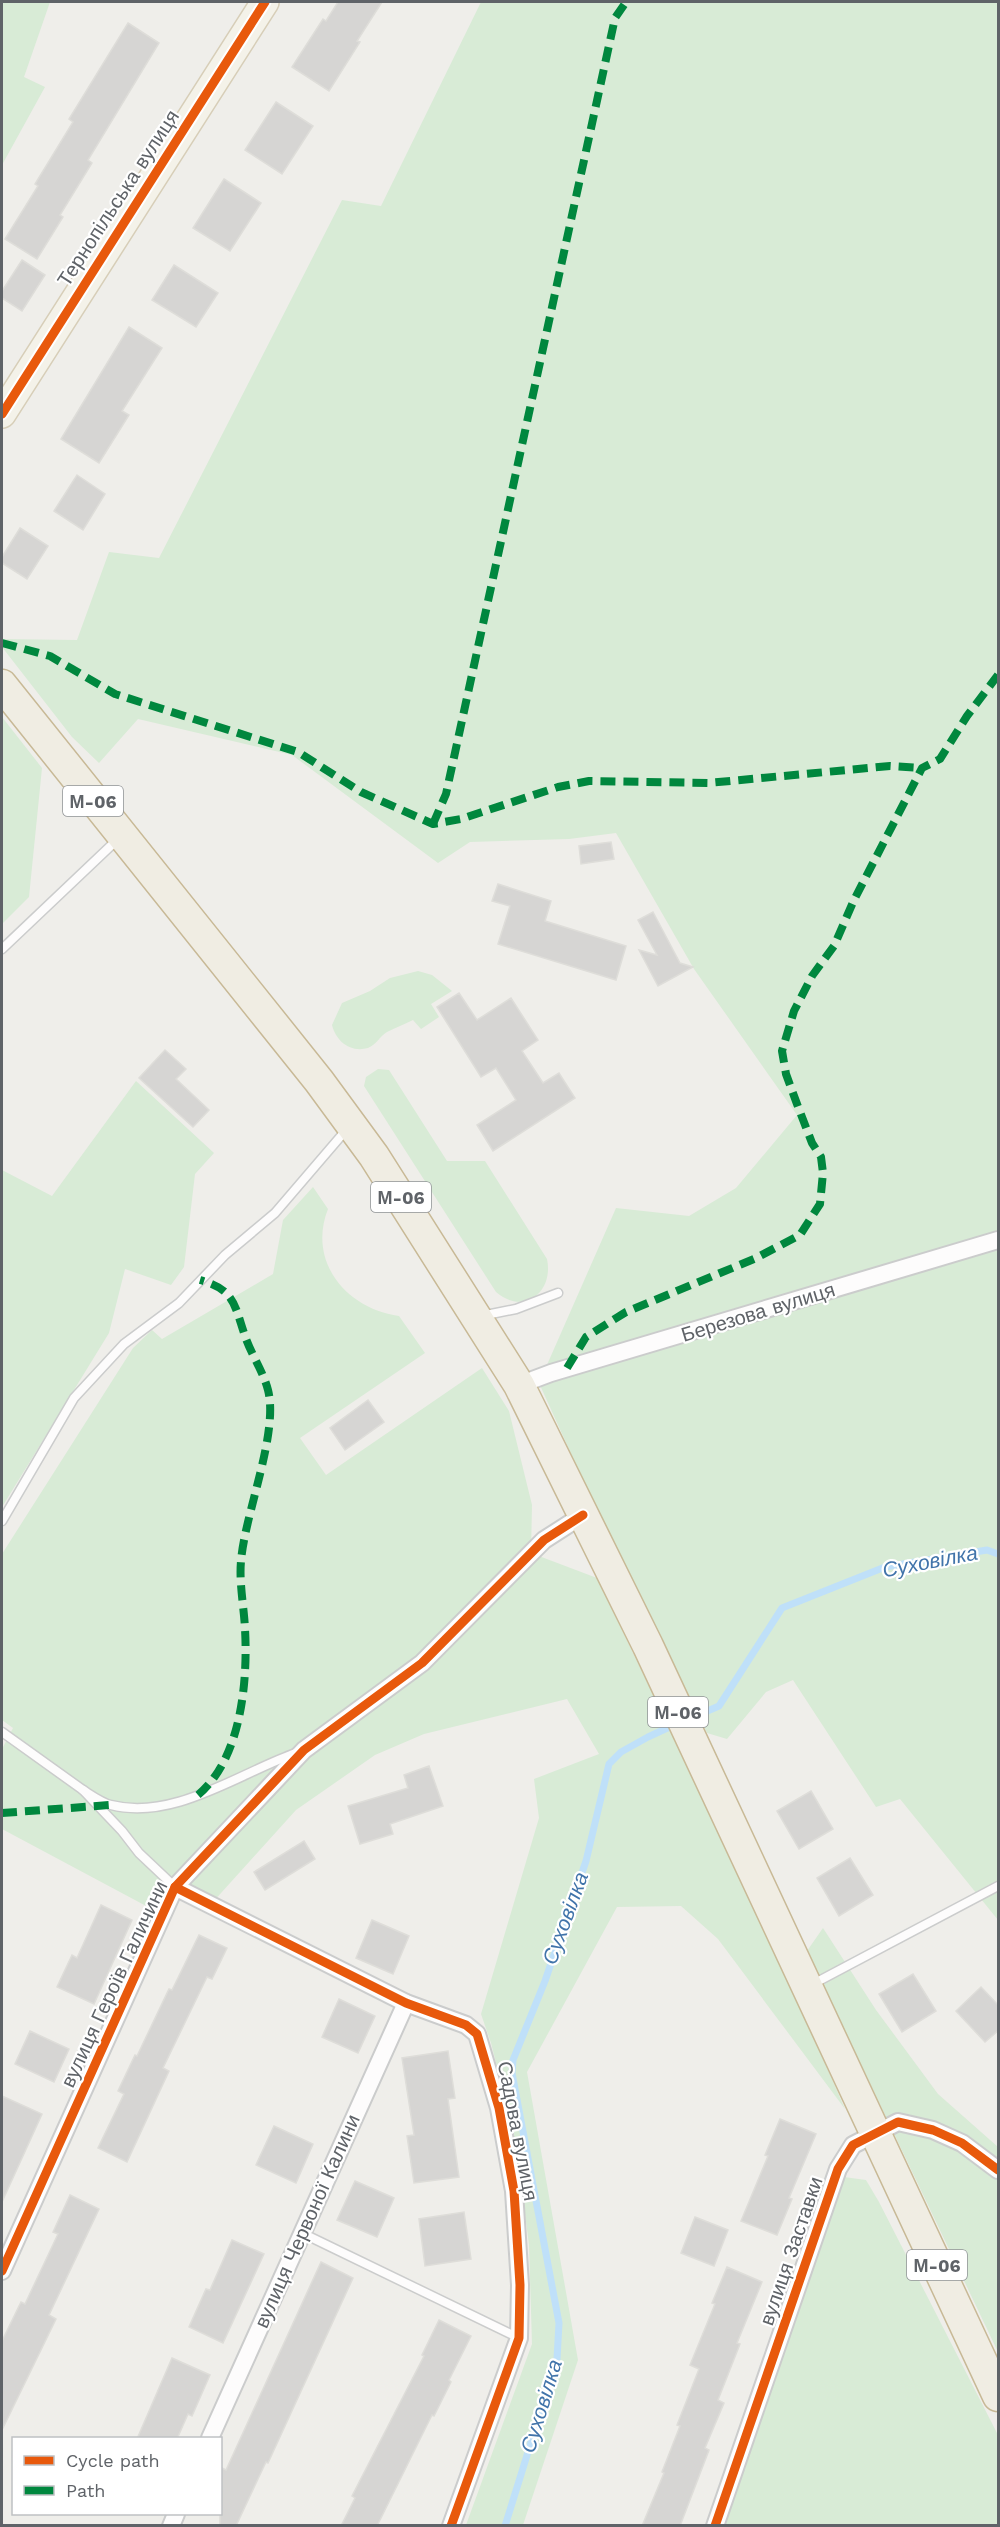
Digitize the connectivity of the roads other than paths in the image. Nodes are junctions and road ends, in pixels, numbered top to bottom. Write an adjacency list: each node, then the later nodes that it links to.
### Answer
1 (265, 2): 2 (main road, Тернопільська вулиця)
2 (2, 414)
3 (2, 685): 4 (highway, М-06)
4 (121, 837): 5 (lane); 6 (highway, М-06)
5 (2, 949)
6 (351, 1124): 9 (highway, М-06); 12 (lane)
7 (999, 1240): 10 (street, Березова вулиця)
8 (558, 1293): 9 (lane)
9 (477, 1316): 10 (highway, М-06)
10 (519, 1384): 11 (highway, М-06)
11 (583, 1515): 14 (street, вулиця Героїв Галичини); 18 (highway, М-06)
12 (2, 1521)
13 (2, 1732): 15 (lane)
14 (304, 1750): 15 (lane); 17 (street, вулиця Героїв Галичини)
15 (83, 1790): 17 (lane)
16 (999, 1886): 18 (lane)
17 (175, 1887): 19 (street, Садова вулиця); 23 (street, вулиця Героїв Галичини)
18 (807, 1987): 20 (highway, М-06)
19 (406, 2003): 22 (street, вулиця Червоної Калини); 24 (street, Садова вулиця)
20 (875, 2133): 21 (street, вулиця Заставки); 25 (highway, М-06); 28 (street, вулиця Заставки)
21 (999, 2169)
22 (301, 2233): 24 (lane); 26 (street, вулиця Червоної Калини)
23 (2, 2271)
24 (519, 2338): 27 (street, Садова вулиця)
25 (999, 2396)
26 (211, 2437)
27 (451, 2526)
28 (716, 2526)

